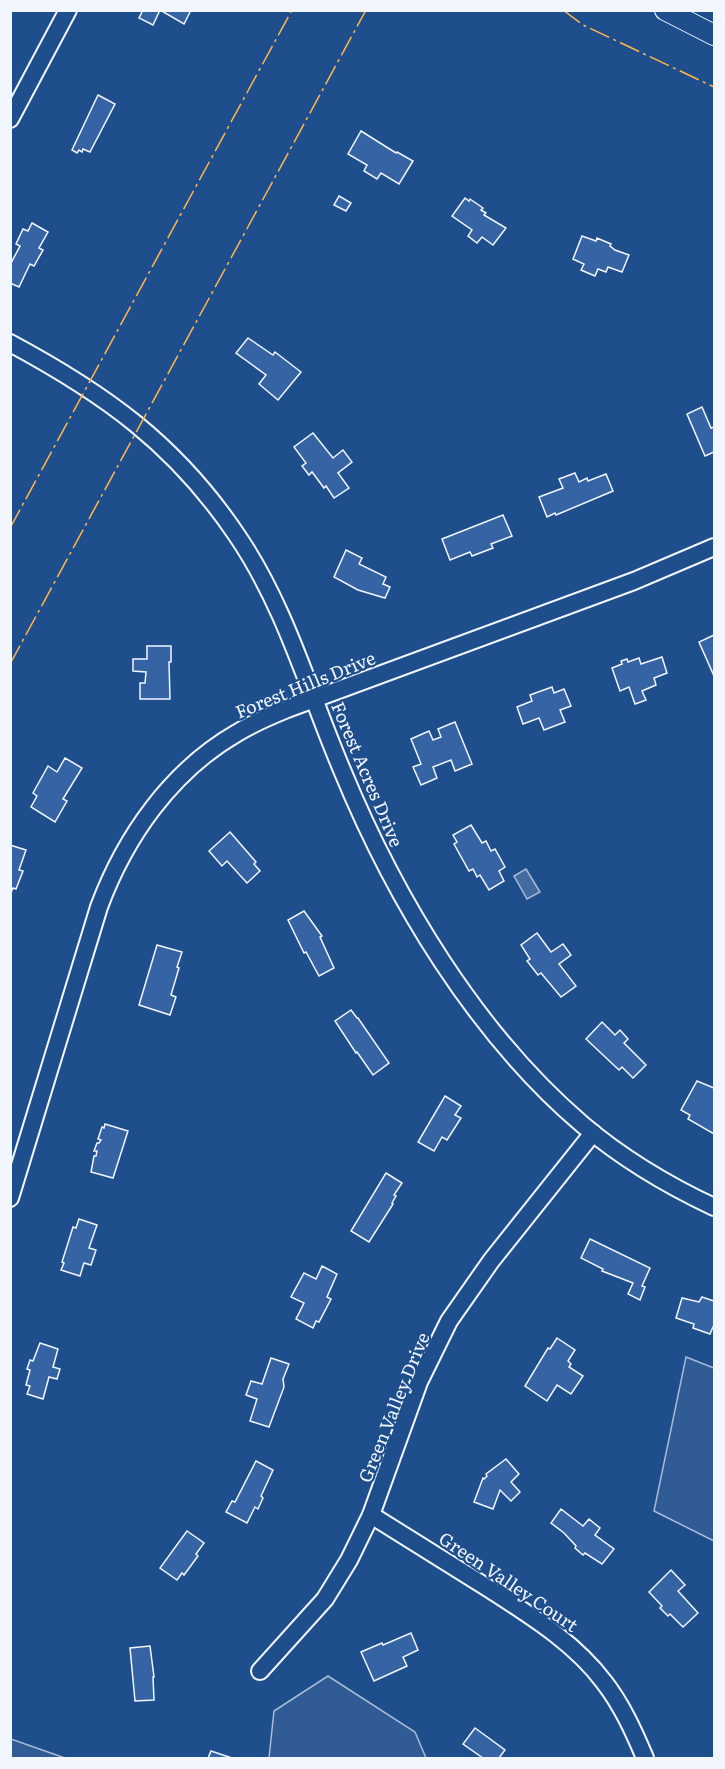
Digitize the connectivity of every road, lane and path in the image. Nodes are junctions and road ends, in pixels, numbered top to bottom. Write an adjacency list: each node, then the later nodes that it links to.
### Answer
1 (68, 10): 4 (street)
2 (665, 10): 3 (main road)
3 (714, 34)
4 (10, 119)
5 (10, 343): 7 (street, Forest Acres Drive)
6 (714, 547): 7 (street, Forest Hills Drive)
7 (314, 699): 8 (street, Forest Acres Drive); 9 (street, Forest Hills Drive)
8 (593, 1133): 10 (street, Forest Acres Drive); 11 (street, Green Valley Drive)
9 (10, 1198)
10 (714, 1207)
11 (370, 1515): 12 (street, Green Valley Drive); 13 (street, Green Valley Court)
12 (260, 1671)
13 (645, 1758)

